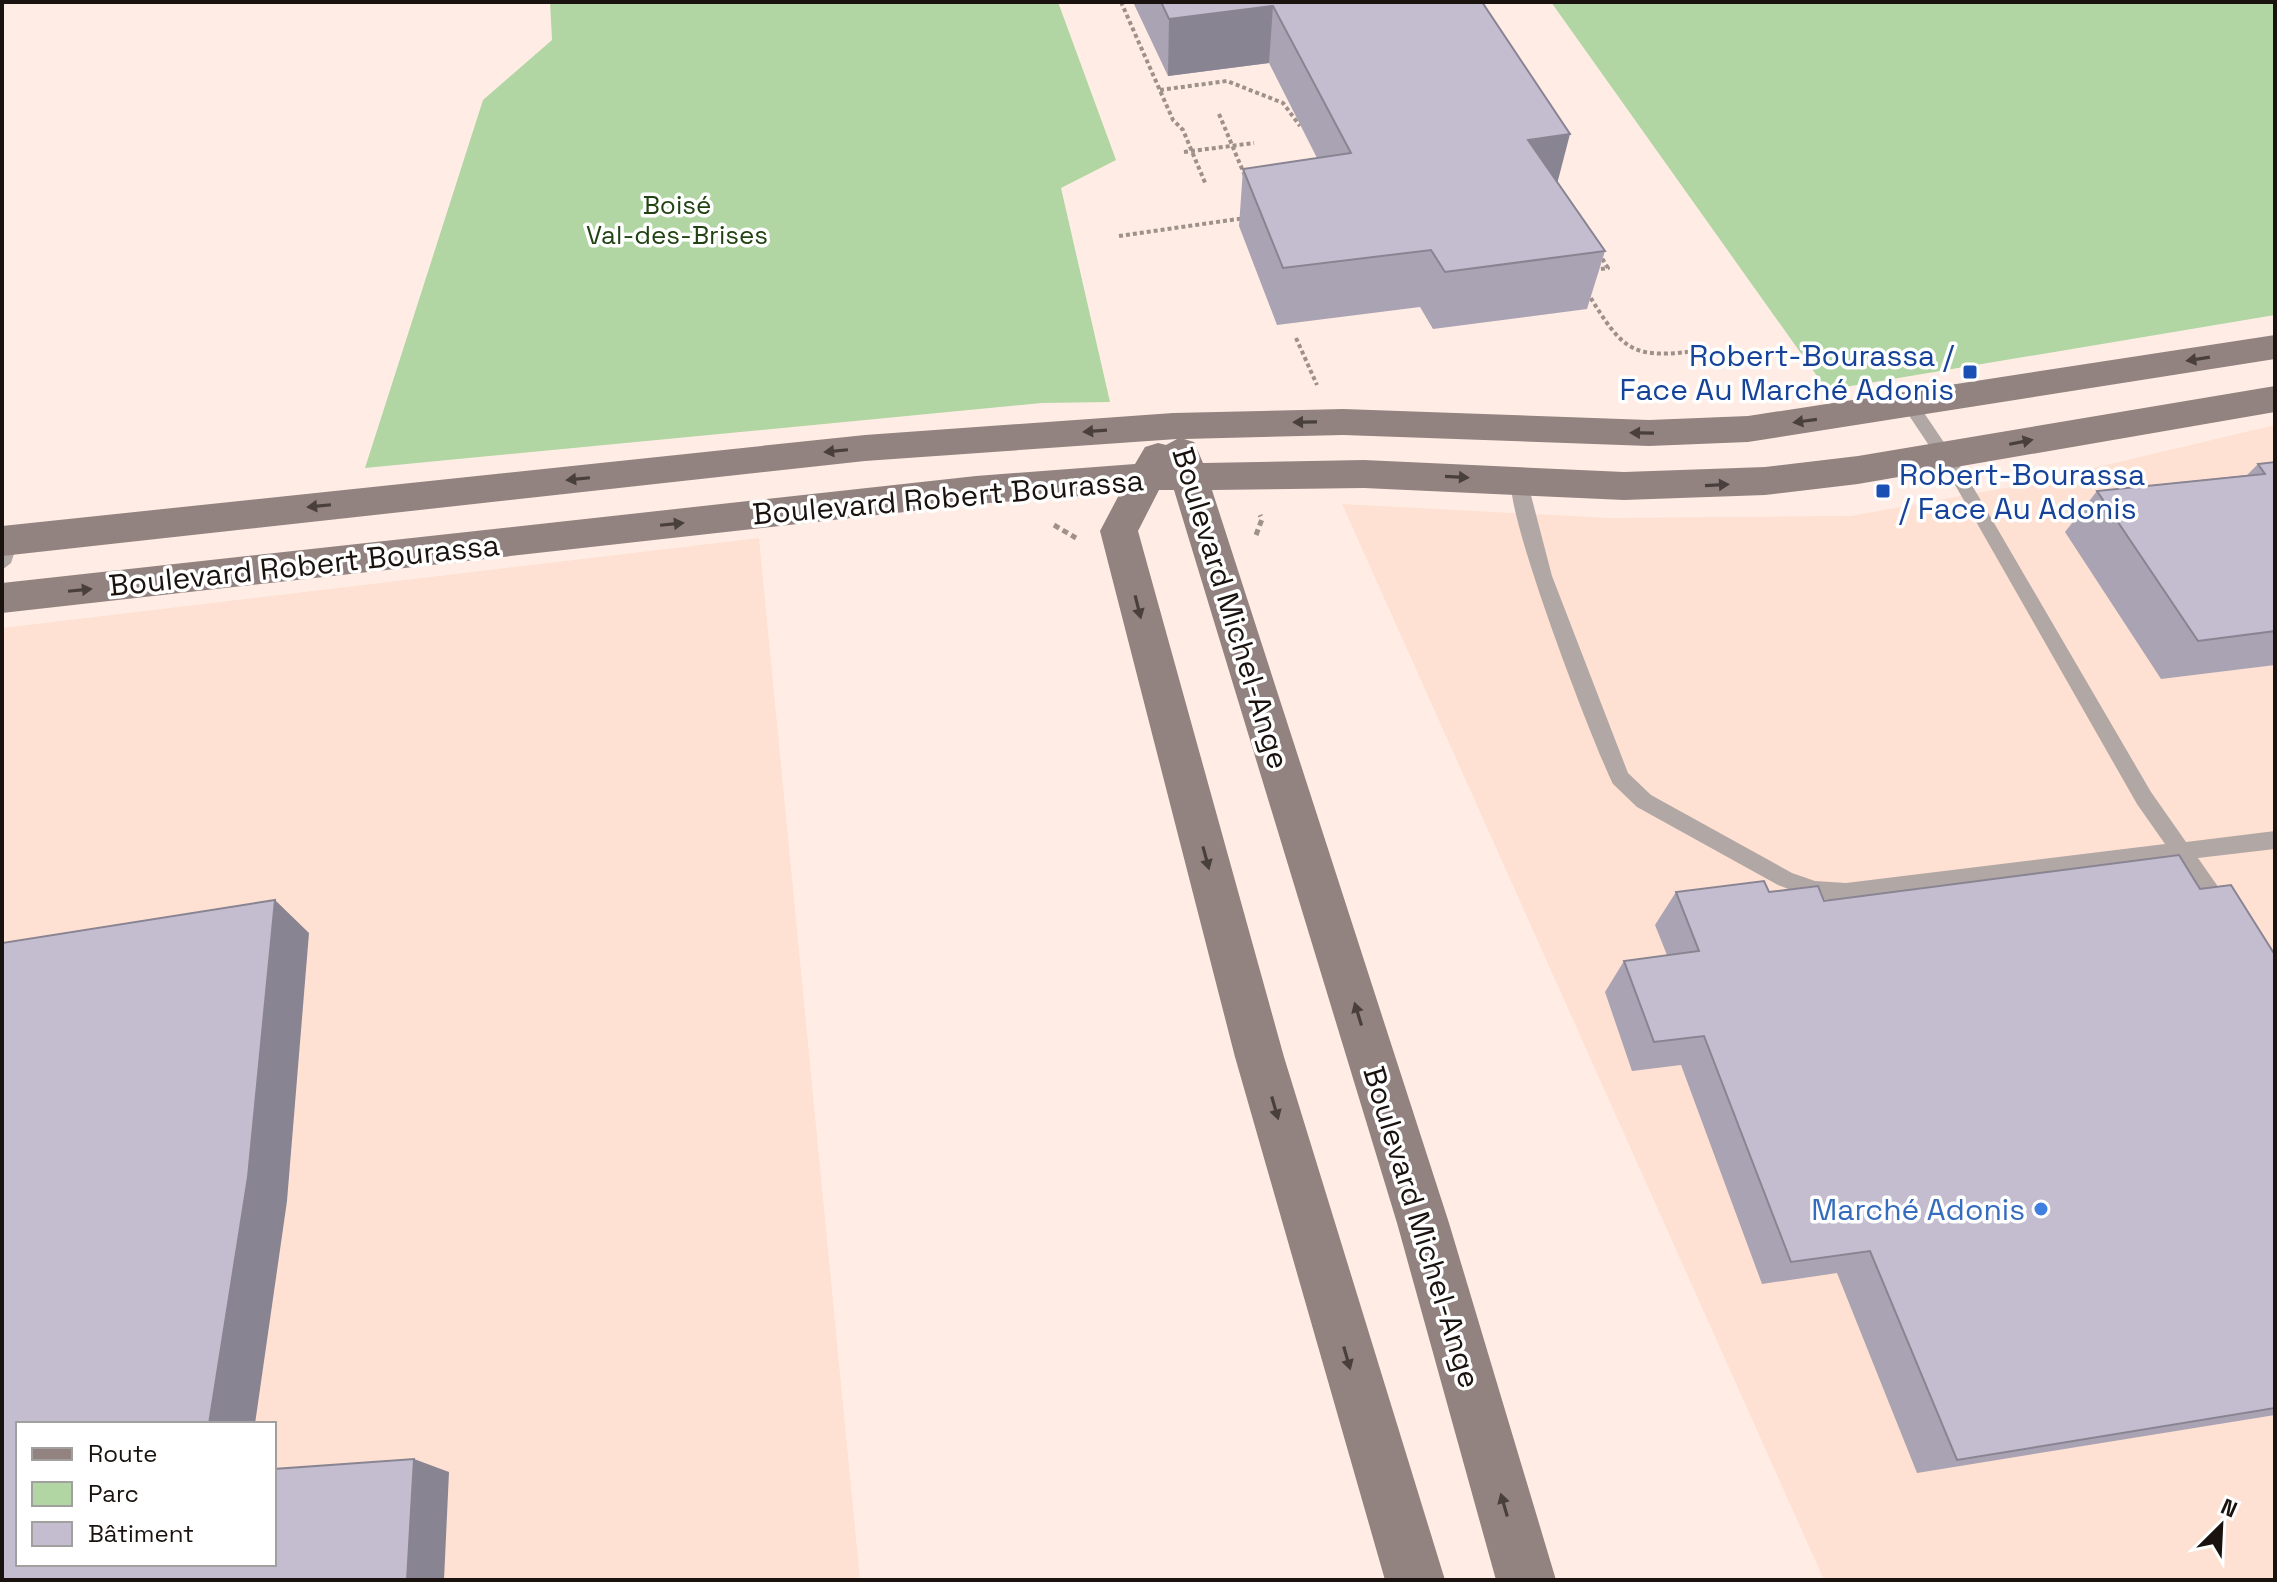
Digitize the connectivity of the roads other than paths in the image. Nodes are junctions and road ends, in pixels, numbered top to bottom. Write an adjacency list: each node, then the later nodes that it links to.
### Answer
1 (2275, 347): 3 (street, Boulevard Robert Bourassa, one-way to 3)
2 (2275, 399): 5 (street, Boulevard Robert Bourassa, one-way to 2)
3 (1910, 405): 4 (street, Boulevard Robert Bourassa, one-way to 4); 5 (lane)
4 (1173, 426): 6 (street, Boulevard Michel-Ange); 8 (street, Boulevard Robert Bourassa, one-way to 8)
5 (1945, 456): 7 (street, Boulevard Robert Bourassa, one-way to 5); 11 (lane)
6 (1168, 476): 7 (street, Boulevard Robert Bourassa, one-way to 7); 9 (street, Boulevard Robert Bourassa, one-way to 6); 13 (street, Boulevard Michel-Ange, one-way to 13); 14 (street, Boulevard Michel-Ange, one-way to 6)
7 (1518, 480): 11 (lane)
8 (5, 548)
9 (2, 598)
10 (2275, 840): 11 (lane)
11 (2183, 852): 12 (lane)
12 (2231, 925)
13 (1415, 1580)
14 (1526, 1580)

